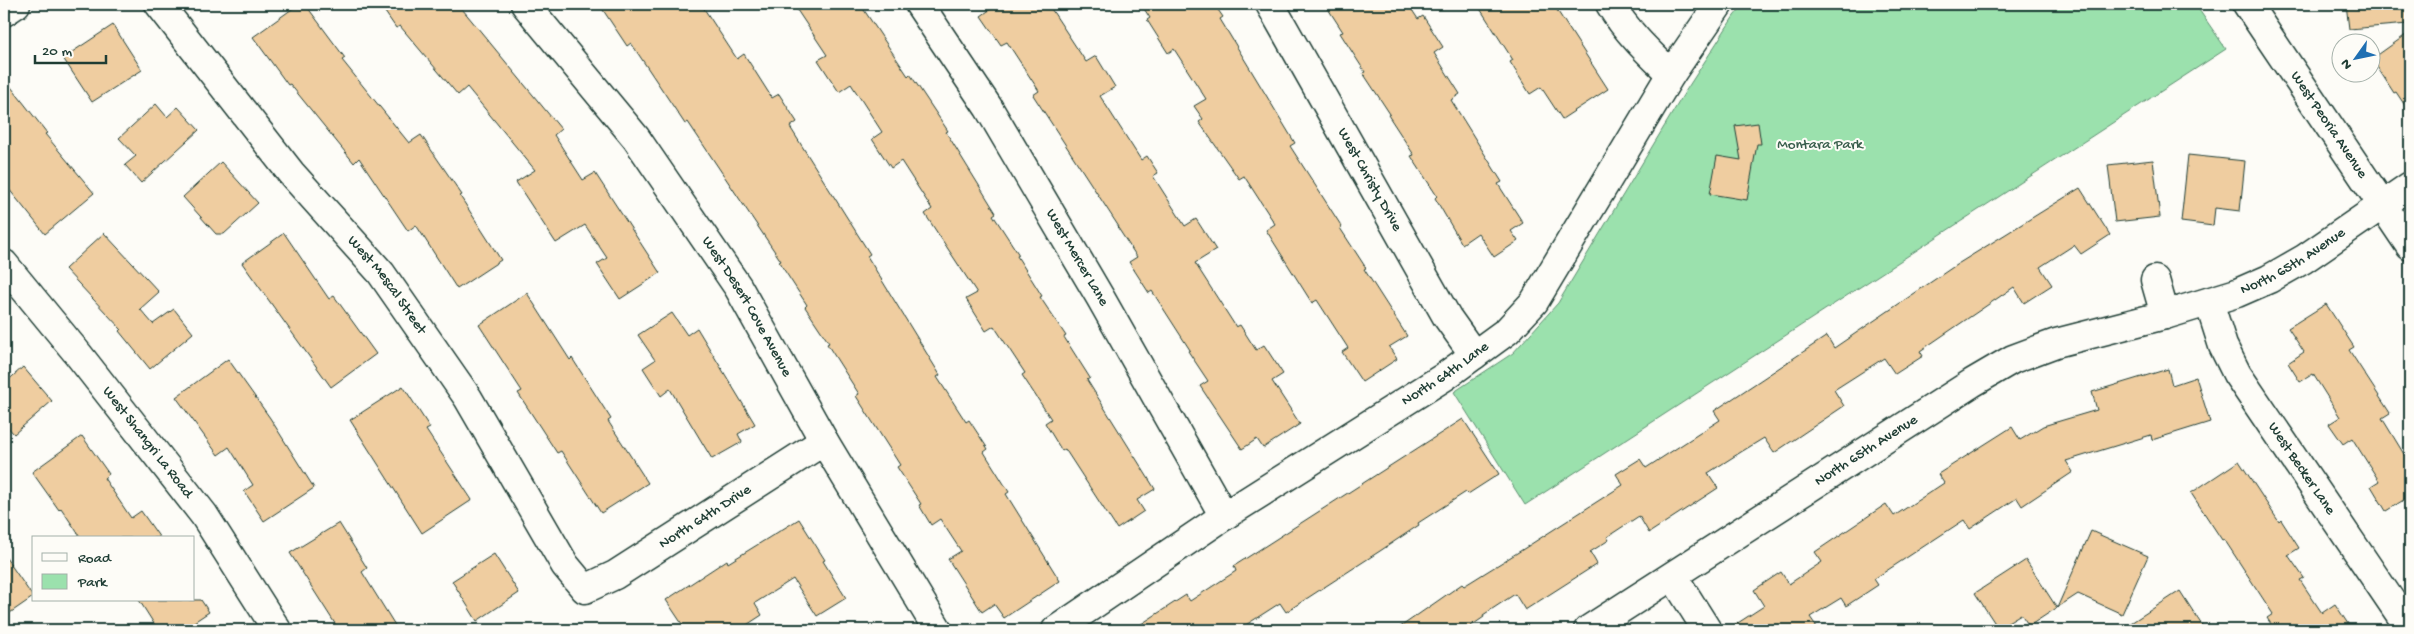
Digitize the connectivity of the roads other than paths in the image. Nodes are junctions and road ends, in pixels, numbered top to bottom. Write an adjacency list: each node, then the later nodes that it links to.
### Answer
1 (16, 4): 9 (street)
2 (159, 4): 22 (street, West Mescal Street)
3 (524, 4): 19 (street, West Desert Cove Avenue)
4 (919, 4): 20 (street, West Mercer Lane)
5 (1270, 4): 18 (street, West Christy Drive)
6 (1610, 4): 10 (street)
7 (1719, 4): 10 (street, North 64th Lane)
8 (2247, 4): 12 (street, West Peoria Avenue)
9 (4, 12)
10 (1671, 74): 18 (street, North 64th Lane)
11 (2410, 186): 12 (street, North 65th Avenue)
12 (2383, 204): 13 (street, West Peoria Avenue); 16 (street, North 65th Avenue)
13 (2410, 246)
14 (4, 264): 24 (street, West Shangri La Road)
15 (2155, 280): 17 (street)
16 (2208, 302): 17 (street, North 65th Avenue); 23 (street, West Becker Lane)
17 (2165, 315): 21 (street, North 65th Avenue)
18 (1474, 355): 20 (street, North 64th Lane)
19 (824, 441): 22 (street, North 64th Drive); 25 (street, West Desert Cove Avenue)
20 (1224, 516): 26 (street, North 64th Lane)
21 (1673, 576): 27 (street, North 65th Avenue); 28 (street)
22 (585, 589)
23 (2410, 629)
24 (277, 630)
25 (938, 630)
26 (1056, 630)
27 (1588, 630)
28 (1707, 630)

